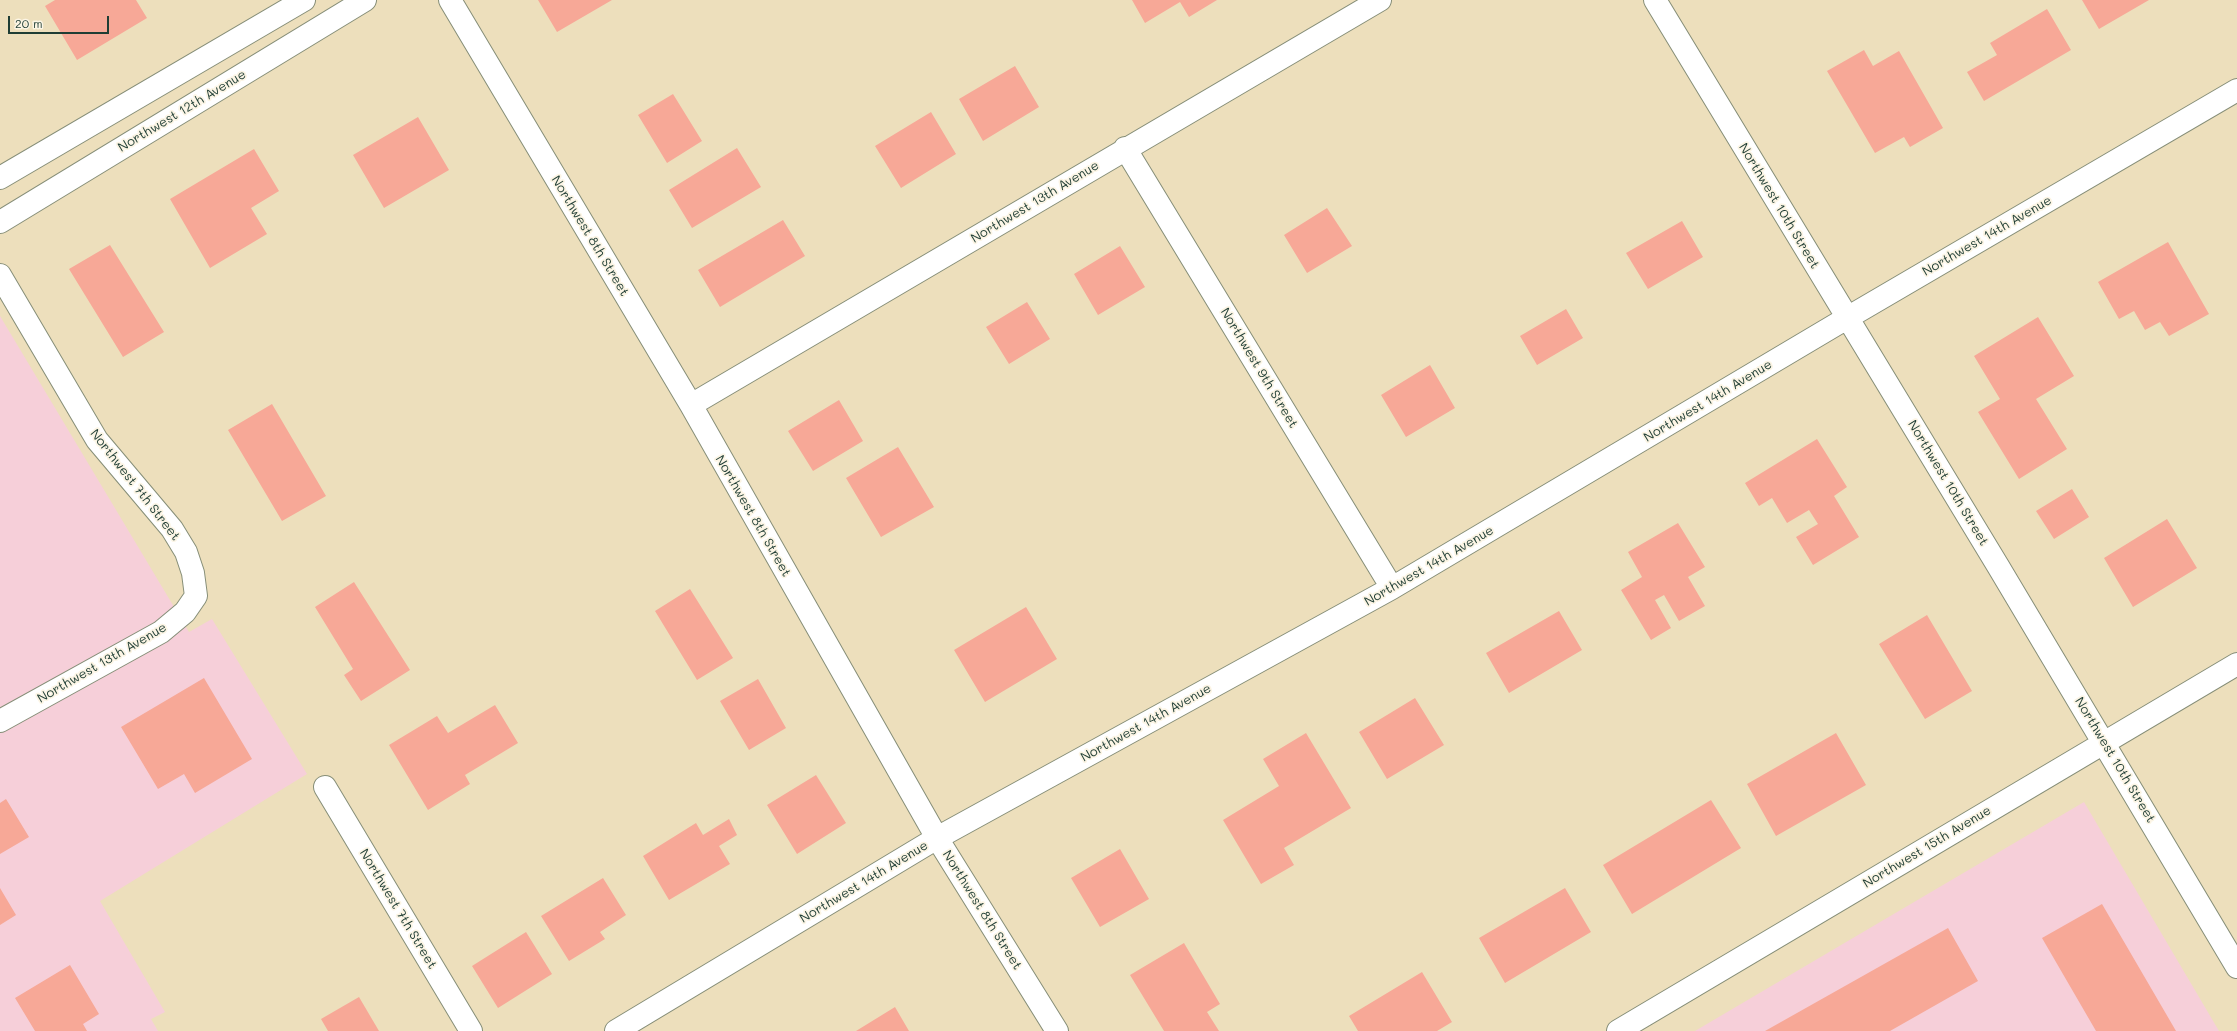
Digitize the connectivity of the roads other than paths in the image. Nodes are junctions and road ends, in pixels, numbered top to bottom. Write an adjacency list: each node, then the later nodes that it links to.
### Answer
1 (304, 0): 8 (street)
2 (365, 0): 9 (street, Northwest 12th Avenue)
3 (450, 0): 12 (street, Northwest 8th Street)
4 (1380, 0): 7 (street, Northwest 13th Avenue)
5 (1655, 0): 11 (street, Northwest 10th Street)
6 (2237, 90): 11 (street, Northwest 14th Avenue)
7 (1125, 148): 12 (street, Northwest 13th Avenue); 13 (street, Northwest 9th Street)
8 (0, 178)
9 (0, 222)
10 (0, 275): 14 (street, Northwest 7th Street)
11 (1847, 318): 13 (street, Northwest 14th Avenue); 17 (street, Northwest 10th Street)
12 (691, 406): 19 (street, Northwest 8th Street)
13 (1392, 588): 19 (street, Northwest 14th Avenue)
14 (196, 596): 16 (street, Northwest 13th Avenue)
15 (2237, 664): 17 (street, Northwest 15th Avenue)
16 (0, 721)
17 (2104, 742): 20 (street, Northwest 10th Street); 24 (street, Northwest 15th Avenue)
18 (325, 787): 21 (street, Northwest 7th Street)
19 (937, 838): 22 (street, Northwest 14th Avenue); 23 (street, Northwest 8th Street)
20 (2237, 967)
21 (471, 1031)
22 (616, 1031)
23 (1057, 1031)
24 (1618, 1031)

